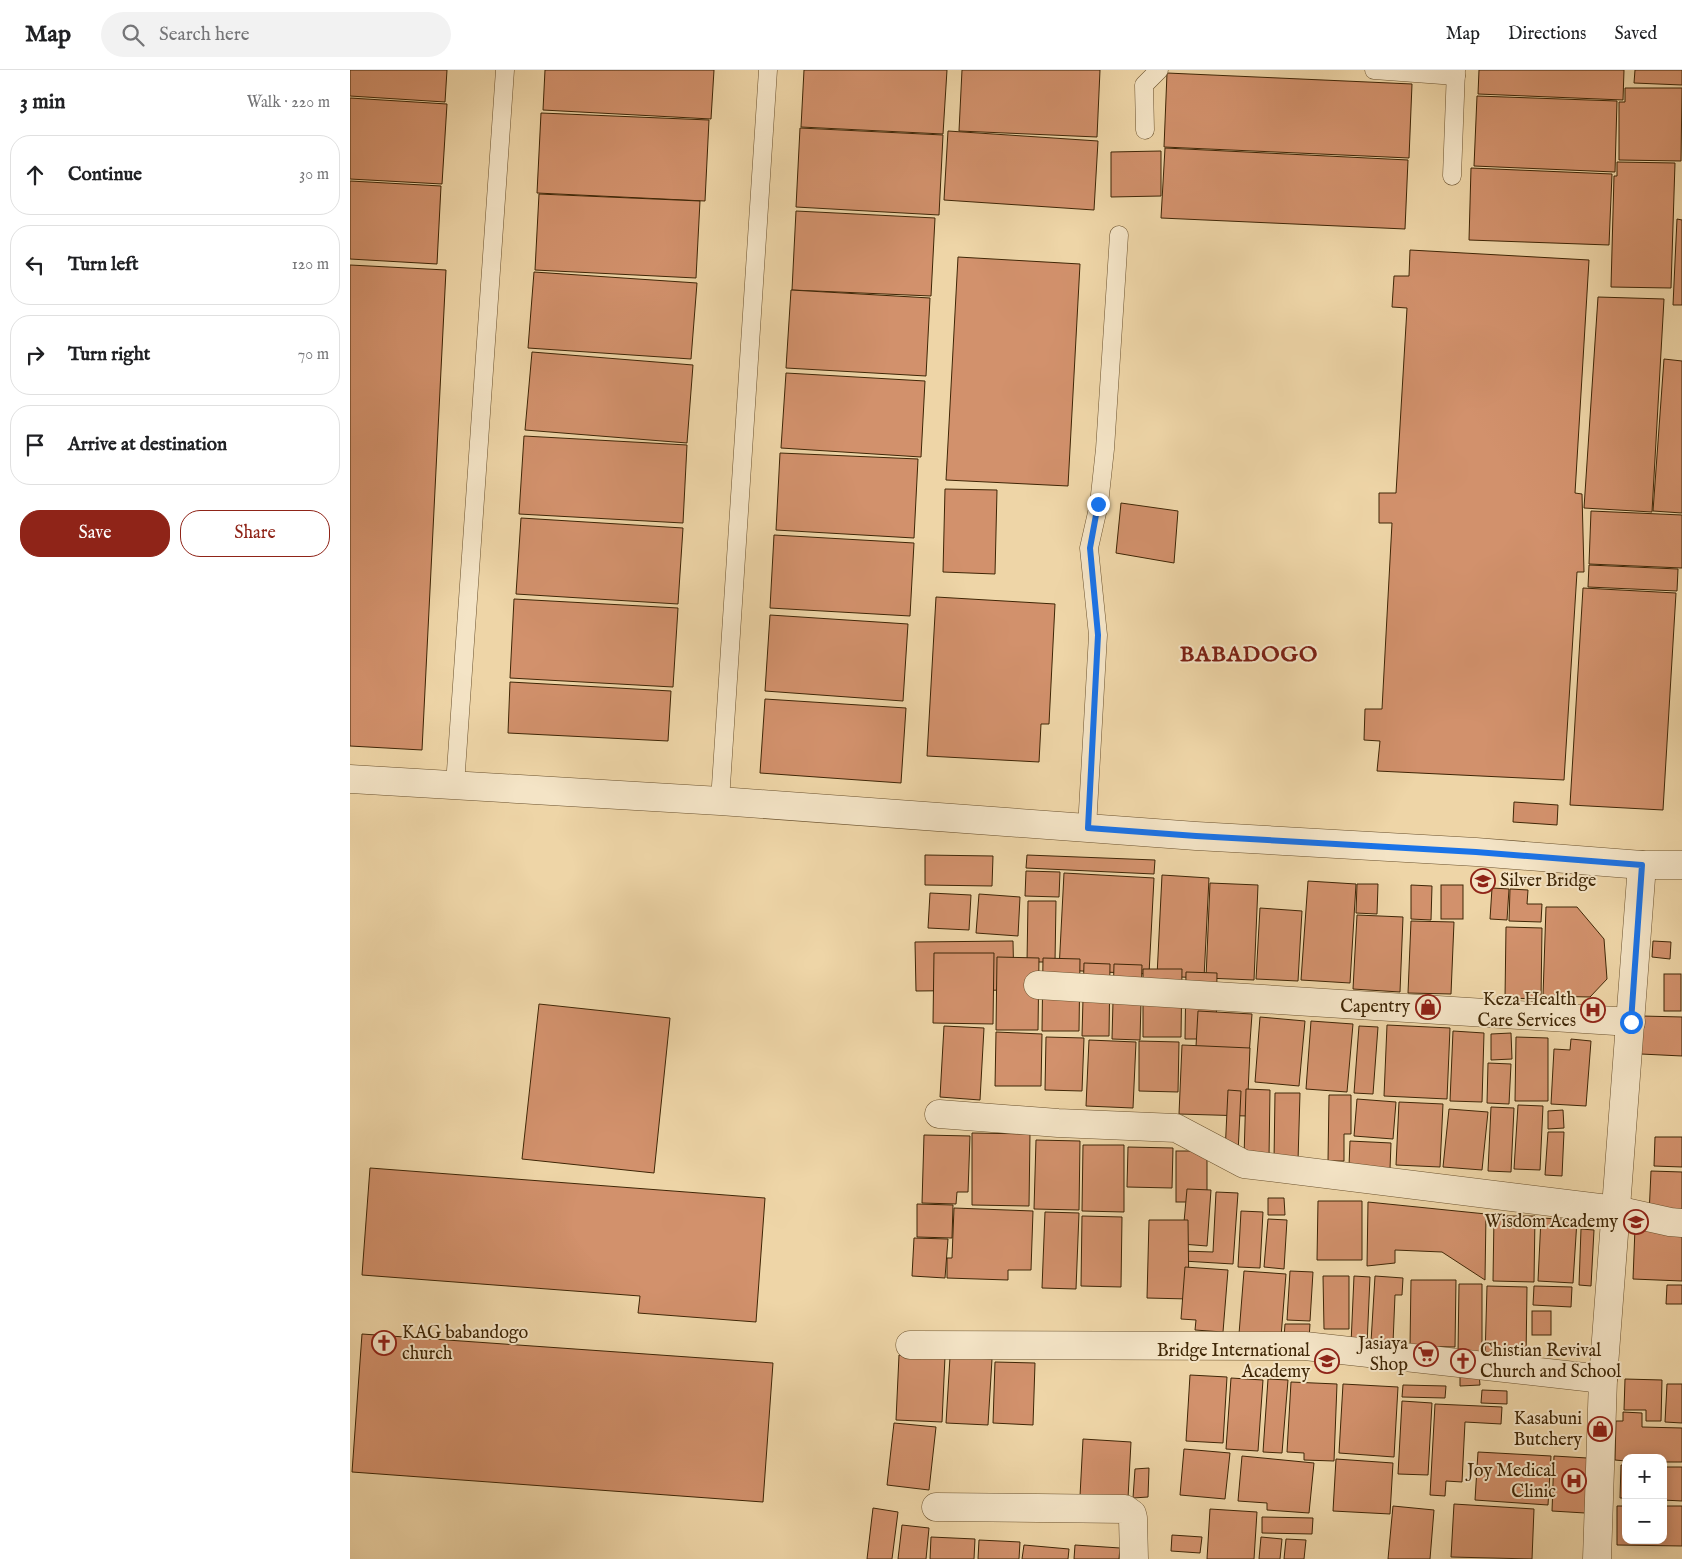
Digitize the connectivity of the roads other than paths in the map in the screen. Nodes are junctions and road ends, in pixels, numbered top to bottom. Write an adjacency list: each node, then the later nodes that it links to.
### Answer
1 (505, 70): 10 (lane)
2 (768, 70): 11 (lane)
3 (1159, 70): 6 (lane)
4 (1374, 70): 5 (lane)
5 (1456, 73): 7 (lane)
6 (1145, 130)
7 (1452, 176)
8 (1119, 235): 12 (lane)
9 (350, 779): 10 (street)
10 (455, 785): 11 (street)
11 (720, 801): 12 (street)
12 (1088, 828): 14 (street)
13 (1682, 864): 14 (street)
14 (1642, 865): 16 (street)
15 (1038, 985): 16 (street)
16 (1631, 1022): 18 (street)
17 (939, 1114): 18 (street)
18 (1616, 1210): 19 (street); 21 (street)
19 (1682, 1223)
20 (910, 1345): 21 (street)
21 (1603, 1379): 24 (street)
22 (936, 1507): 23 (street)
23 (1134, 1559)
24 (1597, 1559)

